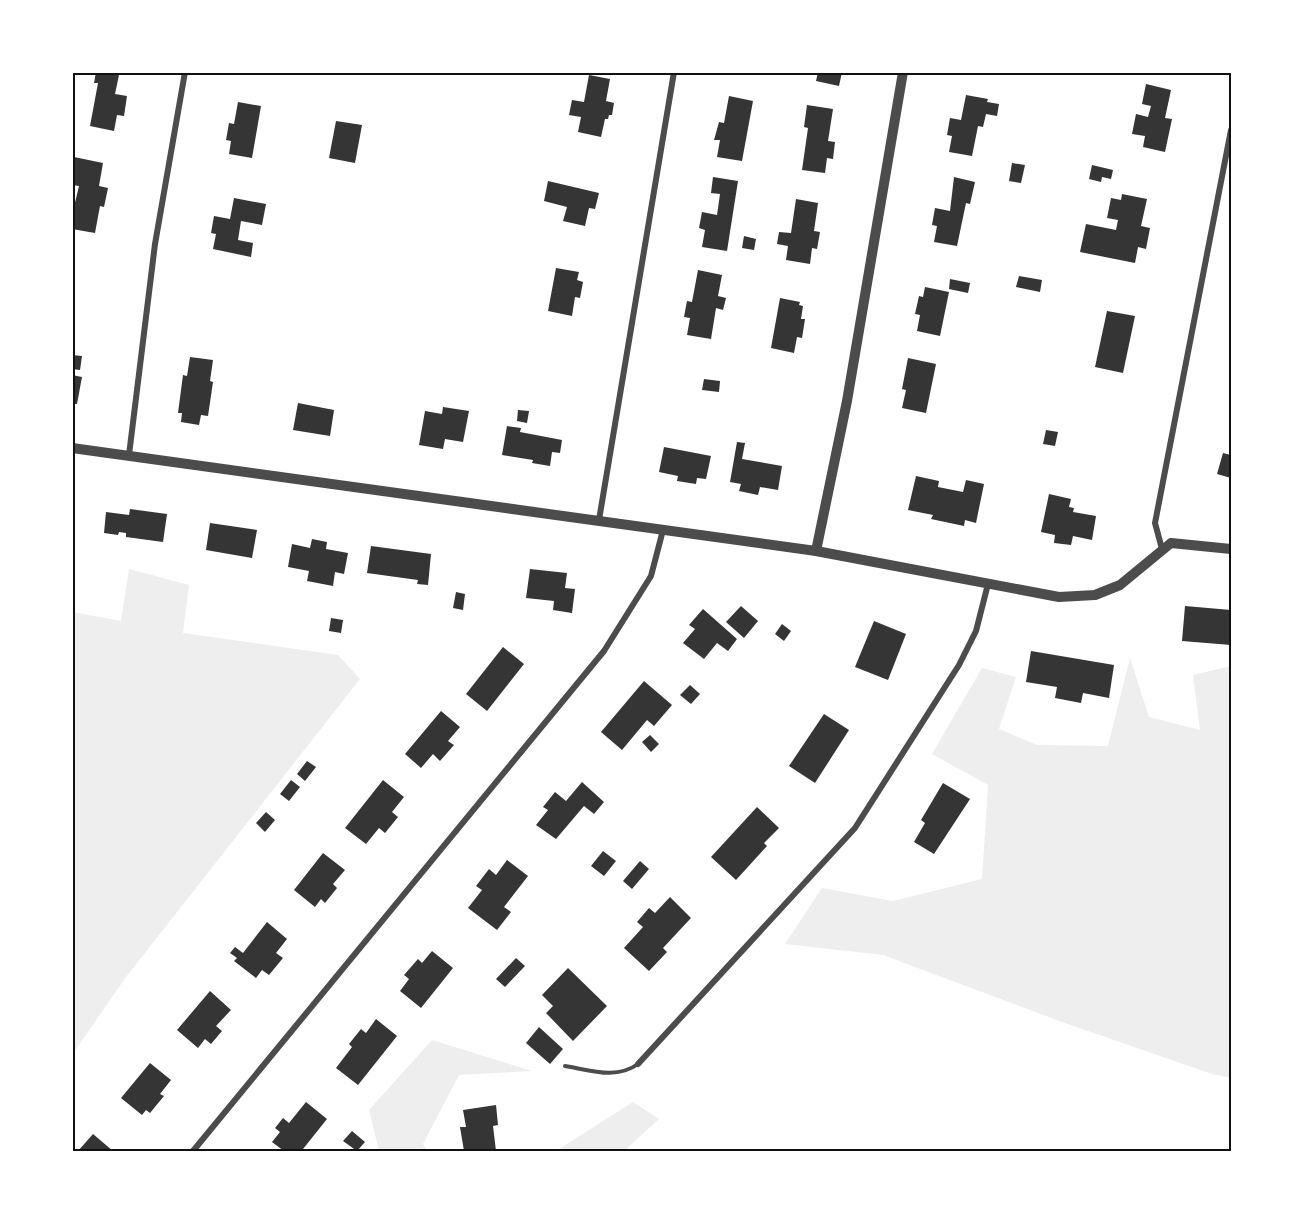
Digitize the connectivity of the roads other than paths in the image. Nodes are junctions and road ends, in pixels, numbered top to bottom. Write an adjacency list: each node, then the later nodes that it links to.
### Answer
1 (185, 72): 6 (street)
2 (674, 72): 7 (street)
3 (903, 72): 11 (street)
4 (1231, 130): 9 (street)
5 (72, 448): 6 (street)
6 (129, 455): 7 (street)
7 (599, 520): 8 (street)
8 (663, 530): 11 (street); 15 (street)
9 (1162, 549): 10 (street); 12 (street)
10 (1231, 549)
11 (816, 551): 12 (street)
12 (988, 584): 13 (street)
13 (638, 1064): 14 (lane)
14 (565, 1066)
15 (193, 1151)

